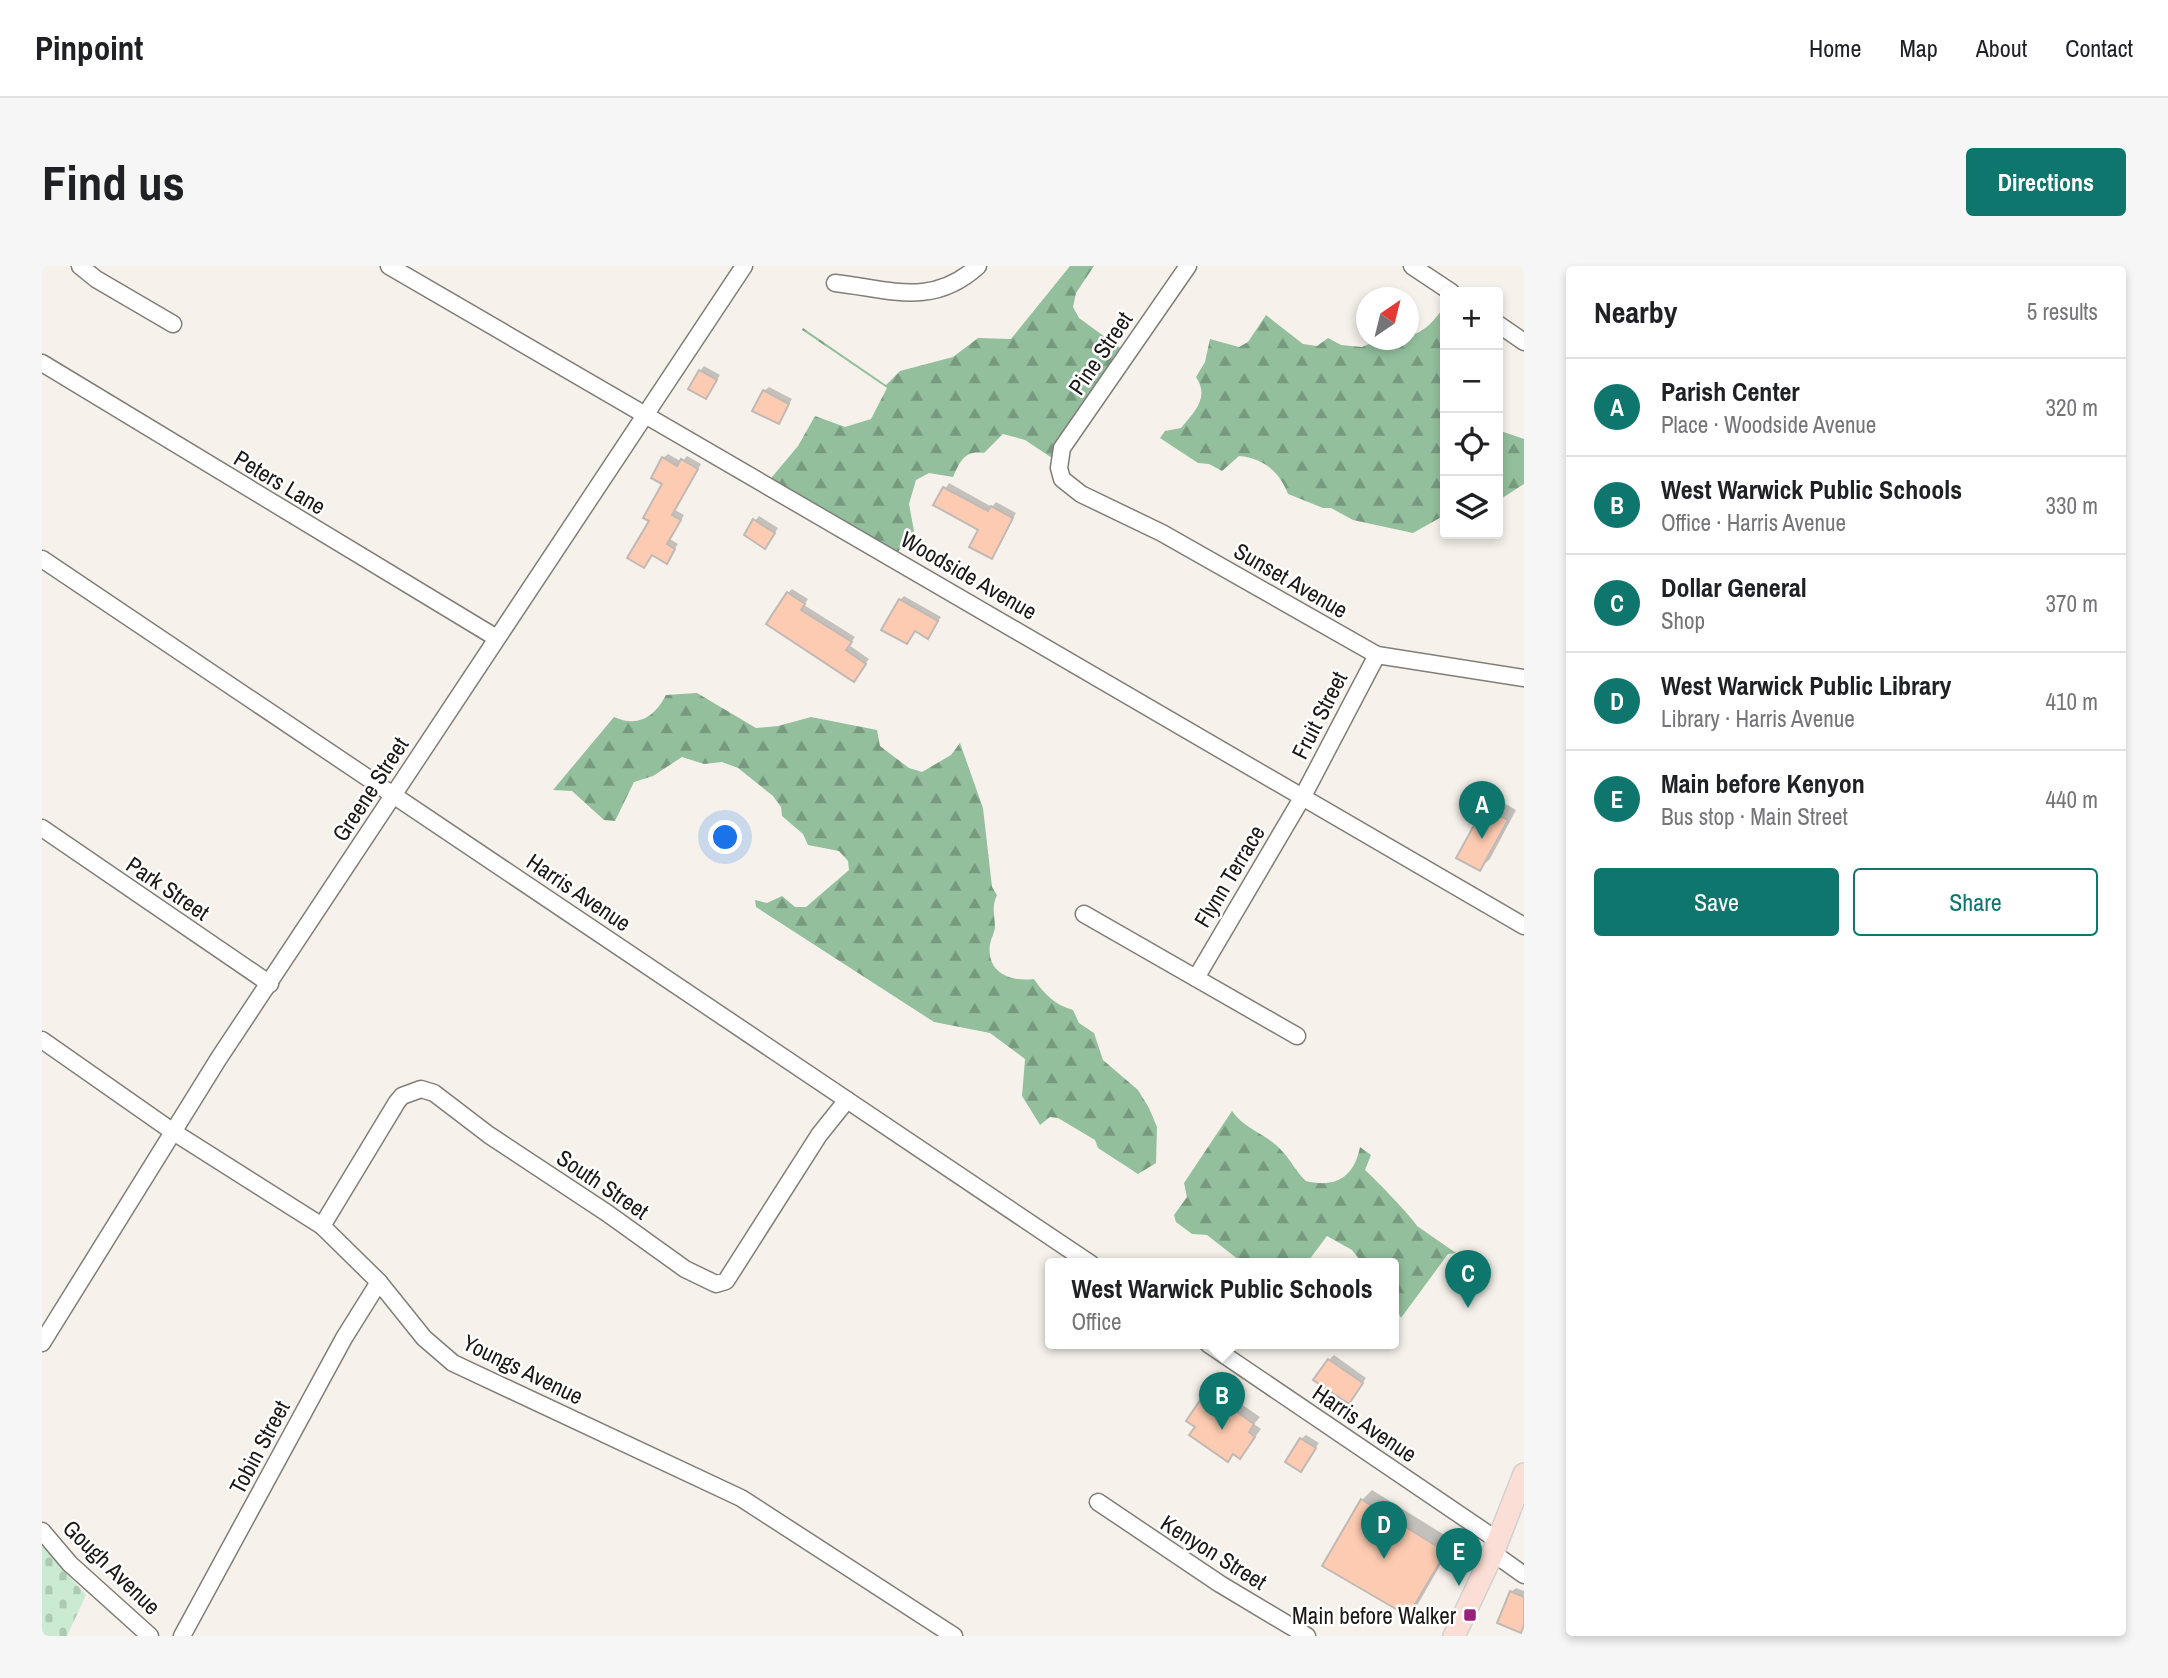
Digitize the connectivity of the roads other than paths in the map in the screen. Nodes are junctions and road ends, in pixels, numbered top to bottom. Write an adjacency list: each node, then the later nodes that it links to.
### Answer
1 (80, 266): 9 (street)
2 (389, 266): 13 (street, Woodside Avenue)
3 (744, 266): 13 (street, Greene Street)
4 (978, 266): 7 (street)
5 (1188, 266): 14 (street, Pine Street)
6 (1412, 266): 8 (street)
7 (835, 283)
8 (1444, 287)
9 (173, 324)
10 (1503, 327): 11 (street)
11 (1524, 342)
12 (42, 363): 16 (street, Peters Lane)
13 (646, 415): 16 (street, Greene Street); 20 (street, Woodside Avenue)
14 (1059, 468): 17 (street, Sunset Avenue)
15 (42, 559): 19 (street, Harris Avenue)
16 (495, 638): 19 (street, Greene Street)
17 (1377, 655): 18 (street, Sunset Avenue); 20 (street, Fruit Street)
18 (1524, 678)
19 (393, 795): 25 (street, Greene Street); 28 (street, Harris Avenue)
20 (1302, 798): 23 (street, Woodside Avenue); 24 (street, Flynn Terrace)
21 (42, 828): 25 (street, Park Street)
22 (1084, 914): 24 (street)
23 (1524, 926)
24 (1196, 978): 26 (street)
25 (270, 984): 29 (street, Greene Street)
26 (1297, 1036)
27 (42, 1040): 29 (street, Youngs Avenue)
28 (847, 1100): 30 (street, South Street); 31 (street, Harris Avenue)
29 (172, 1131): 30 (street, Youngs Avenue); 33 (street, Greene Street)
30 (322, 1226): 32 (street, Youngs Avenue)
31 (1082, 1258)
32 (379, 1282): 41 (street, Tobin Street); 42 (street, Youngs Avenue)
33 (42, 1343)
34 (1215, 1349): 38 (street, Harris Avenue)
35 (1524, 1474): 38 (main road)
36 (1098, 1502): 43 (street, Kenyon Street)
37 (42, 1531): 40 (street, Gough Avenue)
38 (1495, 1547): 39 (street, Harris Avenue); 44 (main road)
39 (1524, 1575)
40 (150, 1636)
41 (182, 1636)
42 (954, 1636)
43 (1307, 1636)
44 (1454, 1636)

